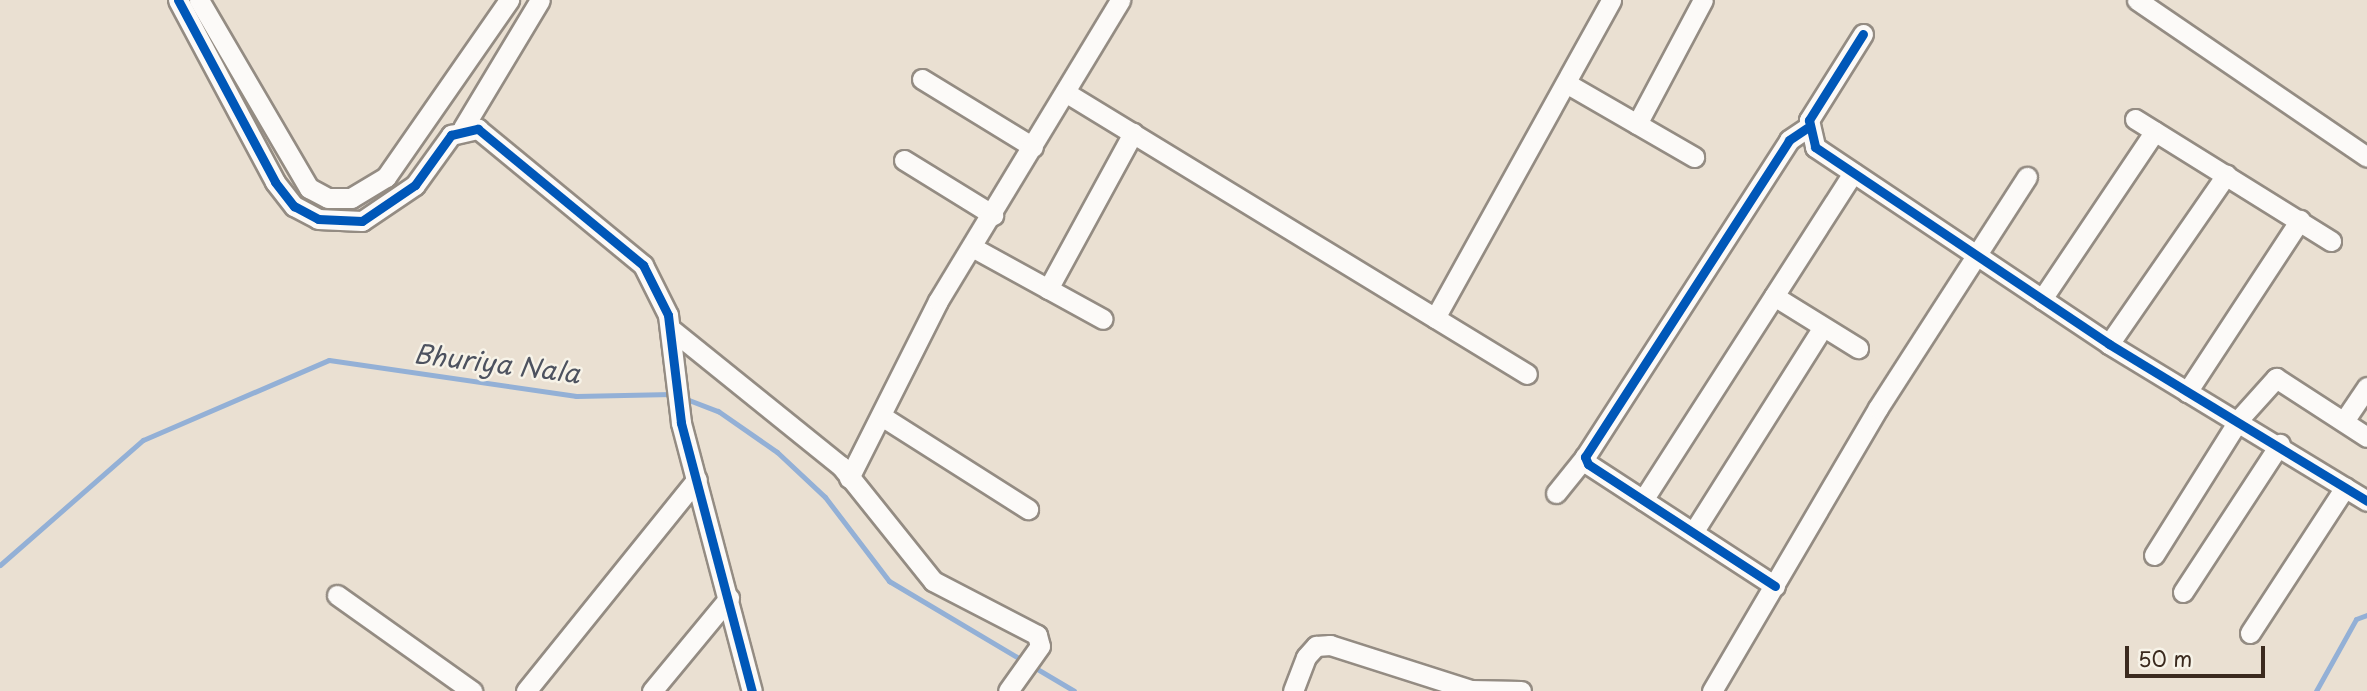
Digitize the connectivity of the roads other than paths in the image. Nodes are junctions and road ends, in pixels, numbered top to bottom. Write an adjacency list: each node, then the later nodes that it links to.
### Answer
1 (178, 0): 15 (street)
2 (199, 0): 3 (street)
3 (509, 0)
4 (540, 0): 15 (street)
5 (1120, 0): 12 (street)
6 (1611, 0): 11 (street)
7 (1703, 0): 14 (street)
8 (2137, 0): 21 (street)
9 (1863, 34): 16 (street)
10 (922, 79): 19 (street)
11 (1566, 83): 14 (street); 34 (street)
12 (1065, 92): 18 (street); 19 (street)
13 (2135, 119): 17 (street)
14 (1637, 124): 20 (street)
15 (463, 128): 37 (street)
16 (1807, 128): 23 (street); 48 (street)
17 (2155, 131): 24 (street); 33 (street)
18 (1133, 133): 31 (street); 34 (street)
19 (1033, 147): 26 (street)
20 (1694, 157)
21 (2367, 157)
22 (904, 160): 26 (street)
23 (1853, 173): 30 (street); 32 (street)
24 (2226, 175): 27 (street); 38 (street)
25 (2027, 177): 30 (street)
26 (993, 215): 29 (street)
27 (2300, 220): 28 (street); 42 (street)
28 (2331, 240)
29 (972, 247): 31 (street); 43 (street)
30 (1976, 255): 33 (street); 58 (street)
31 (1048, 289): 35 (street)
32 (1774, 296): 36 (street); 53 (street)
33 (2042, 299): 38 (street)
34 (1435, 318): 40 (street)
35 (1103, 319)
36 (1823, 327): 39 (street); 56 (street)
37 (671, 329): 49 (street); 50 (street)
38 (2109, 344): 42 (street)
39 (1858, 348)
40 (1527, 374)
41 (2367, 387): 45 (street)
42 (2187, 392): 44 (street)
43 (883, 417): 49 (street); 55 (street)
44 (2240, 418): 45 (street); 47 (street); 57 (street)
45 (2344, 421): 46 (street)
46 (2367, 437)
47 (2280, 444): 51 (street); 59 (street)
48 (1585, 457): 52 (street); 53 (street)
49 (849, 478): 63 (street)
50 (697, 480): 61 (street); 65 (street)
51 (2345, 487): 54 (street); 62 (street)
52 (1556, 493)
53 (1643, 500): 56 (street)
54 (2367, 500)
55 (1028, 509)
56 (1694, 531): 58 (street)
57 (2154, 555)
58 (1775, 586): 70 (street)
59 (2183, 592)
60 (337, 595): 64 (street)
61 (729, 598): 66 (street); 67 (street)
62 (2250, 633)
63 (1012, 686)
64 (472, 691)
65 (526, 691)
66 (652, 691)
67 (752, 691)
68 (1293, 691): 69 (street)
69 (1521, 691)
70 (1712, 691)

